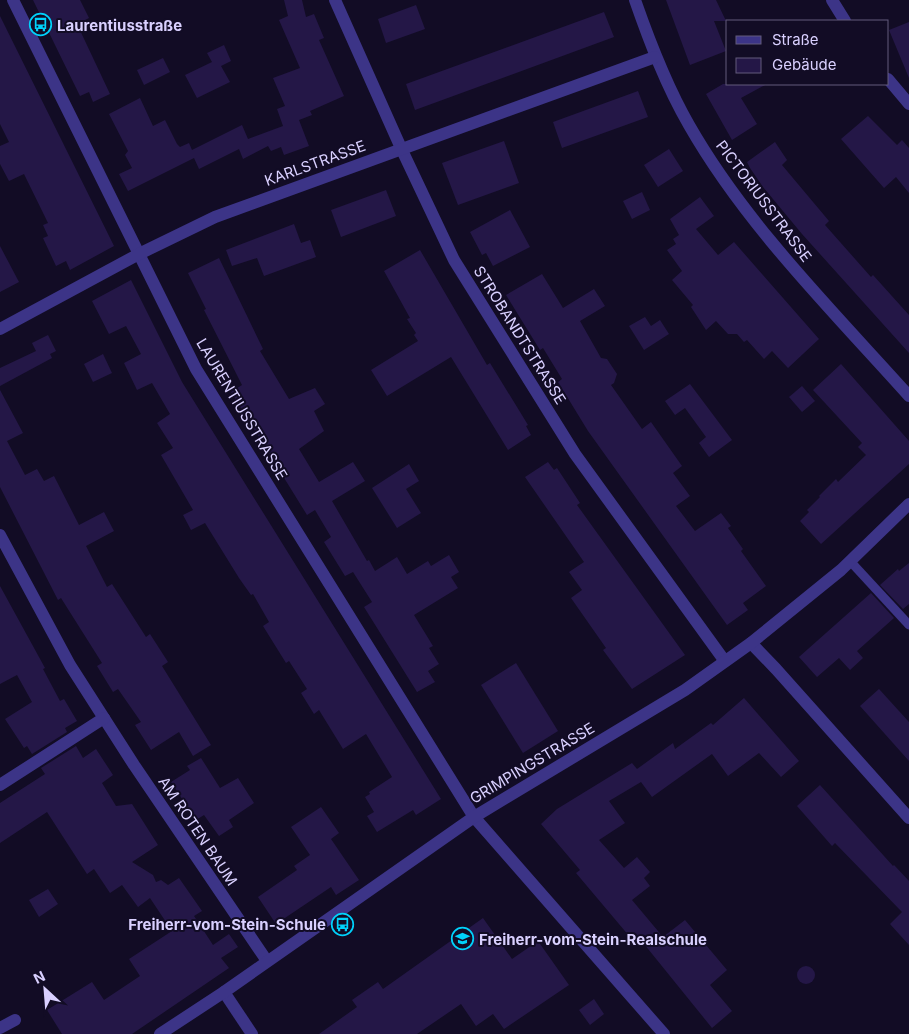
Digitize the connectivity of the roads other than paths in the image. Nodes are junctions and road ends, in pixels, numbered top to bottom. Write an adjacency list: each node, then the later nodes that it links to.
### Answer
1 (13, 0): 10 (street, LAURENTIUSSTRASSE)
2 (336, 0): 9 (street, STROBANDTSTRASSE)
3 (635, 0): 6 (street, PICTORIUSSTRASSE)
4 (832, 0): 5 (street)
5 (844, 20)
6 (655, 57): 9 (street, KARLSTRASSE); 12 (street, PICTORIUSSTRASSE)
7 (889, 80): 8 (street)
8 (909, 104)
9 (400, 148): 10 (street, KARLSTRASSE); 18 (street, STROBANDTSTRASSE)
10 (139, 254): 11 (street, KARLSTRASSE); 21 (street, LAURENTIUSSTRASSE)
11 (0, 329)
12 (909, 396)
13 (909, 504): 15 (street, GRIMPINGSTRASSE)
14 (0, 535): 19 (street, AM ROTEN BAUM)
15 (850, 561): 16 (lane); 17 (street, GRIMPINGSTRASSE)
16 (909, 625)
17 (751, 643): 18 (street, GRIMPINGSTRASSE); 22 (street)
18 (724, 660): 21 (street, GRIMPINGSTRASSE)
19 (104, 718): 20 (street); 23 (street, AM ROTEN BAUM)
20 (0, 785)
21 (474, 818): 23 (street, GRIMPINGSTRASSE); 29 (street, LAURENTIUSSTRASSE)
22 (909, 818)
23 (267, 961): 24 (street, GRIMPINGSTRASSE)
24 (224, 992): 27 (street, GRIMPINGSTRASSE); 28 (street)
25 (15, 1020): 26 (street)
26 (0, 1028)
27 (160, 1034)
28 (252, 1034)
29 (664, 1034)

